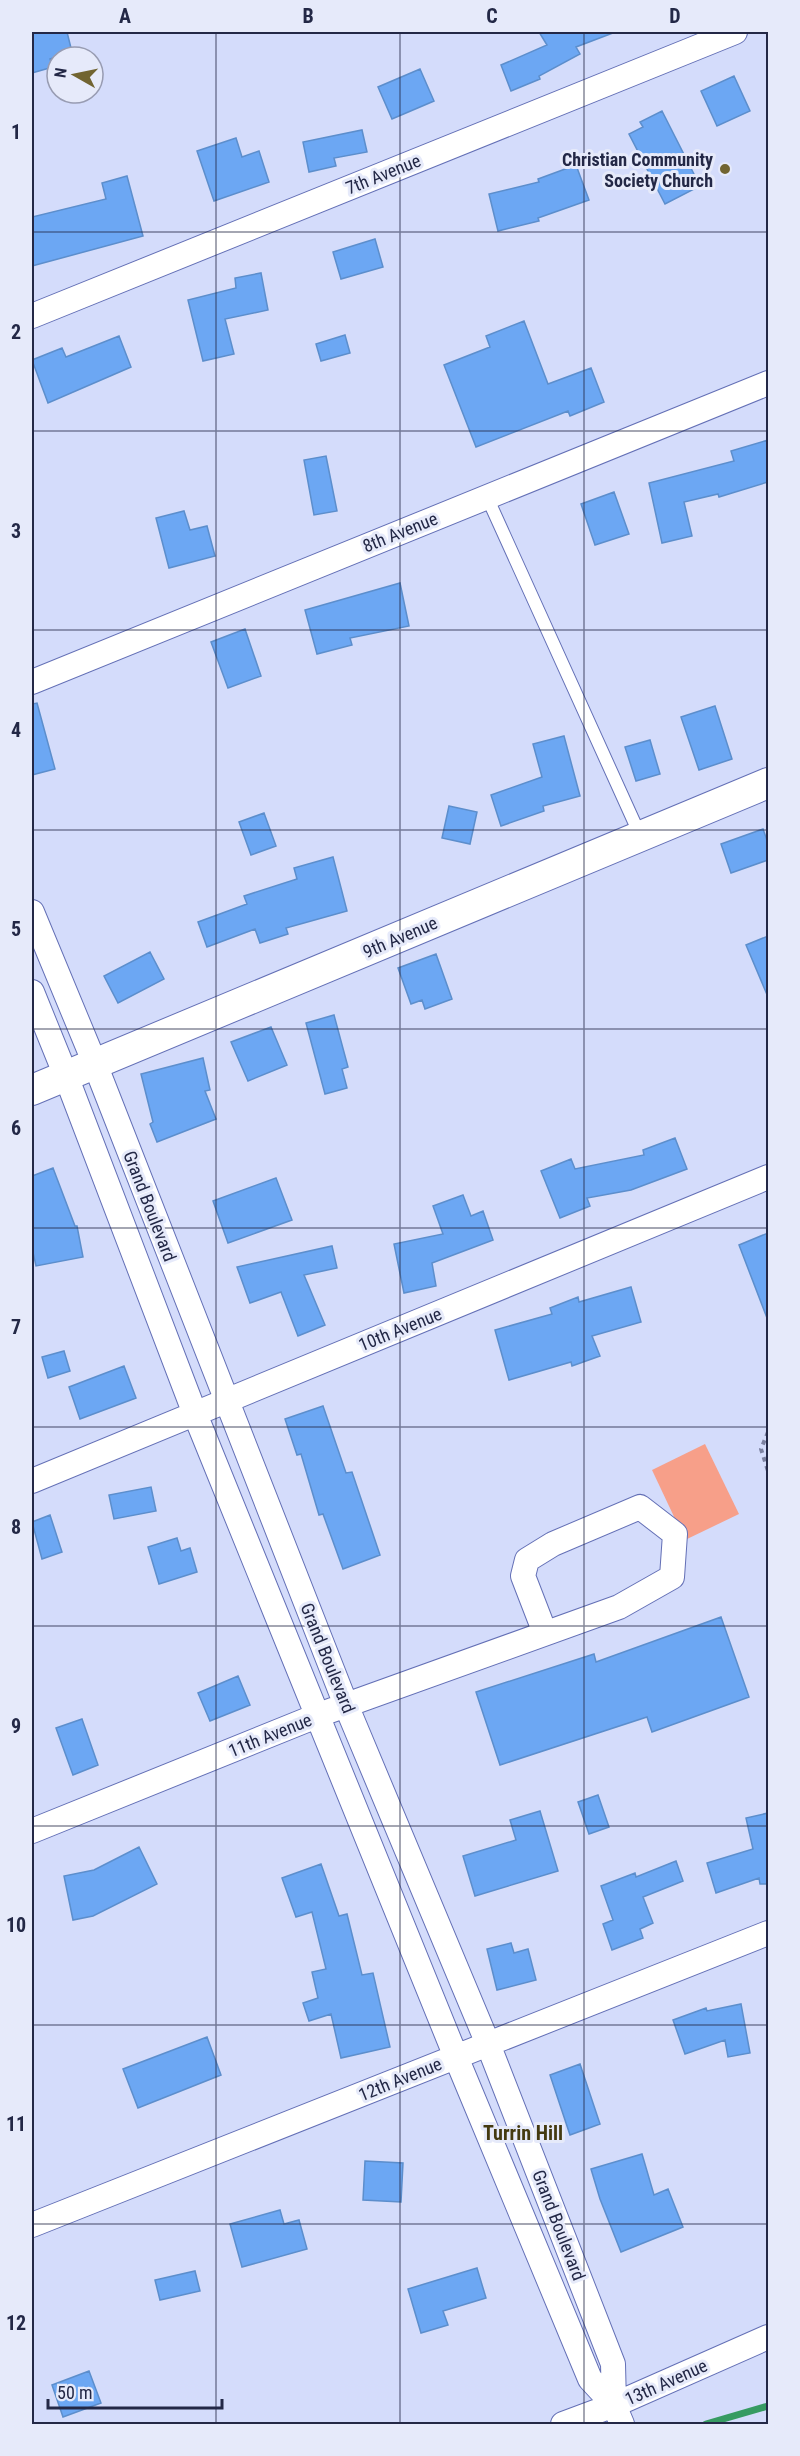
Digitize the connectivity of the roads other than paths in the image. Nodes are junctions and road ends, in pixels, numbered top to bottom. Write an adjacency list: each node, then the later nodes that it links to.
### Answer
1 (735, 32): 2 (street, 7th Avenue)
2 (32, 316)
3 (768, 383): 4 (street, 8th Avenue)
4 (487, 497): 5 (street, 8th Avenue); 7 (lane)
5 (32, 682)
6 (768, 783): 7 (street, 9th Avenue)
7 (640, 836): 10 (street, 9th Avenue)
8 (32, 912): 10 (street, Grand Boulevard)
9 (32, 993): 11 (street, Grand Boulevard)
10 (95, 1064): 11 (street, 9th Avenue); 14 (street, Grand Boulevard)
11 (66, 1076): 12 (street, 9th Avenue); 15 (street, Grand Boulevard)
12 (32, 1090)
13 (768, 1177): 14 (street, 10th Avenue)
14 (227, 1401): 15 (street, 10th Avenue); 18 (street, Grand Boulevard)
15 (195, 1414): 16 (street, 10th Avenue); 19 (street, Grand Boulevard)
16 (32, 1481)
17 (545, 1633): 17 (street, 11th Avenue); 18 (street, 11th Avenue)
18 (345, 1705): 19 (street, 11th Avenue); 22 (street, Grand Boulevard)
19 (319, 1715): 20 (street, 11th Avenue); 23 (street, Grand Boulevard)
20 (32, 1831)
21 (768, 1933): 22 (street, 12th Avenue)
22 (488, 2044): 23 (street, 12th Avenue); 26 (street, Grand Boulevard)
23 (456, 2057): 24 (street, 12th Avenue); 26 (street, Grand Boulevard)
24 (32, 2225)
25 (768, 2337): 26 (street, 13th Avenue)
26 (618, 2415): 27 (street, 13th Avenue)
27 (563, 2424)

